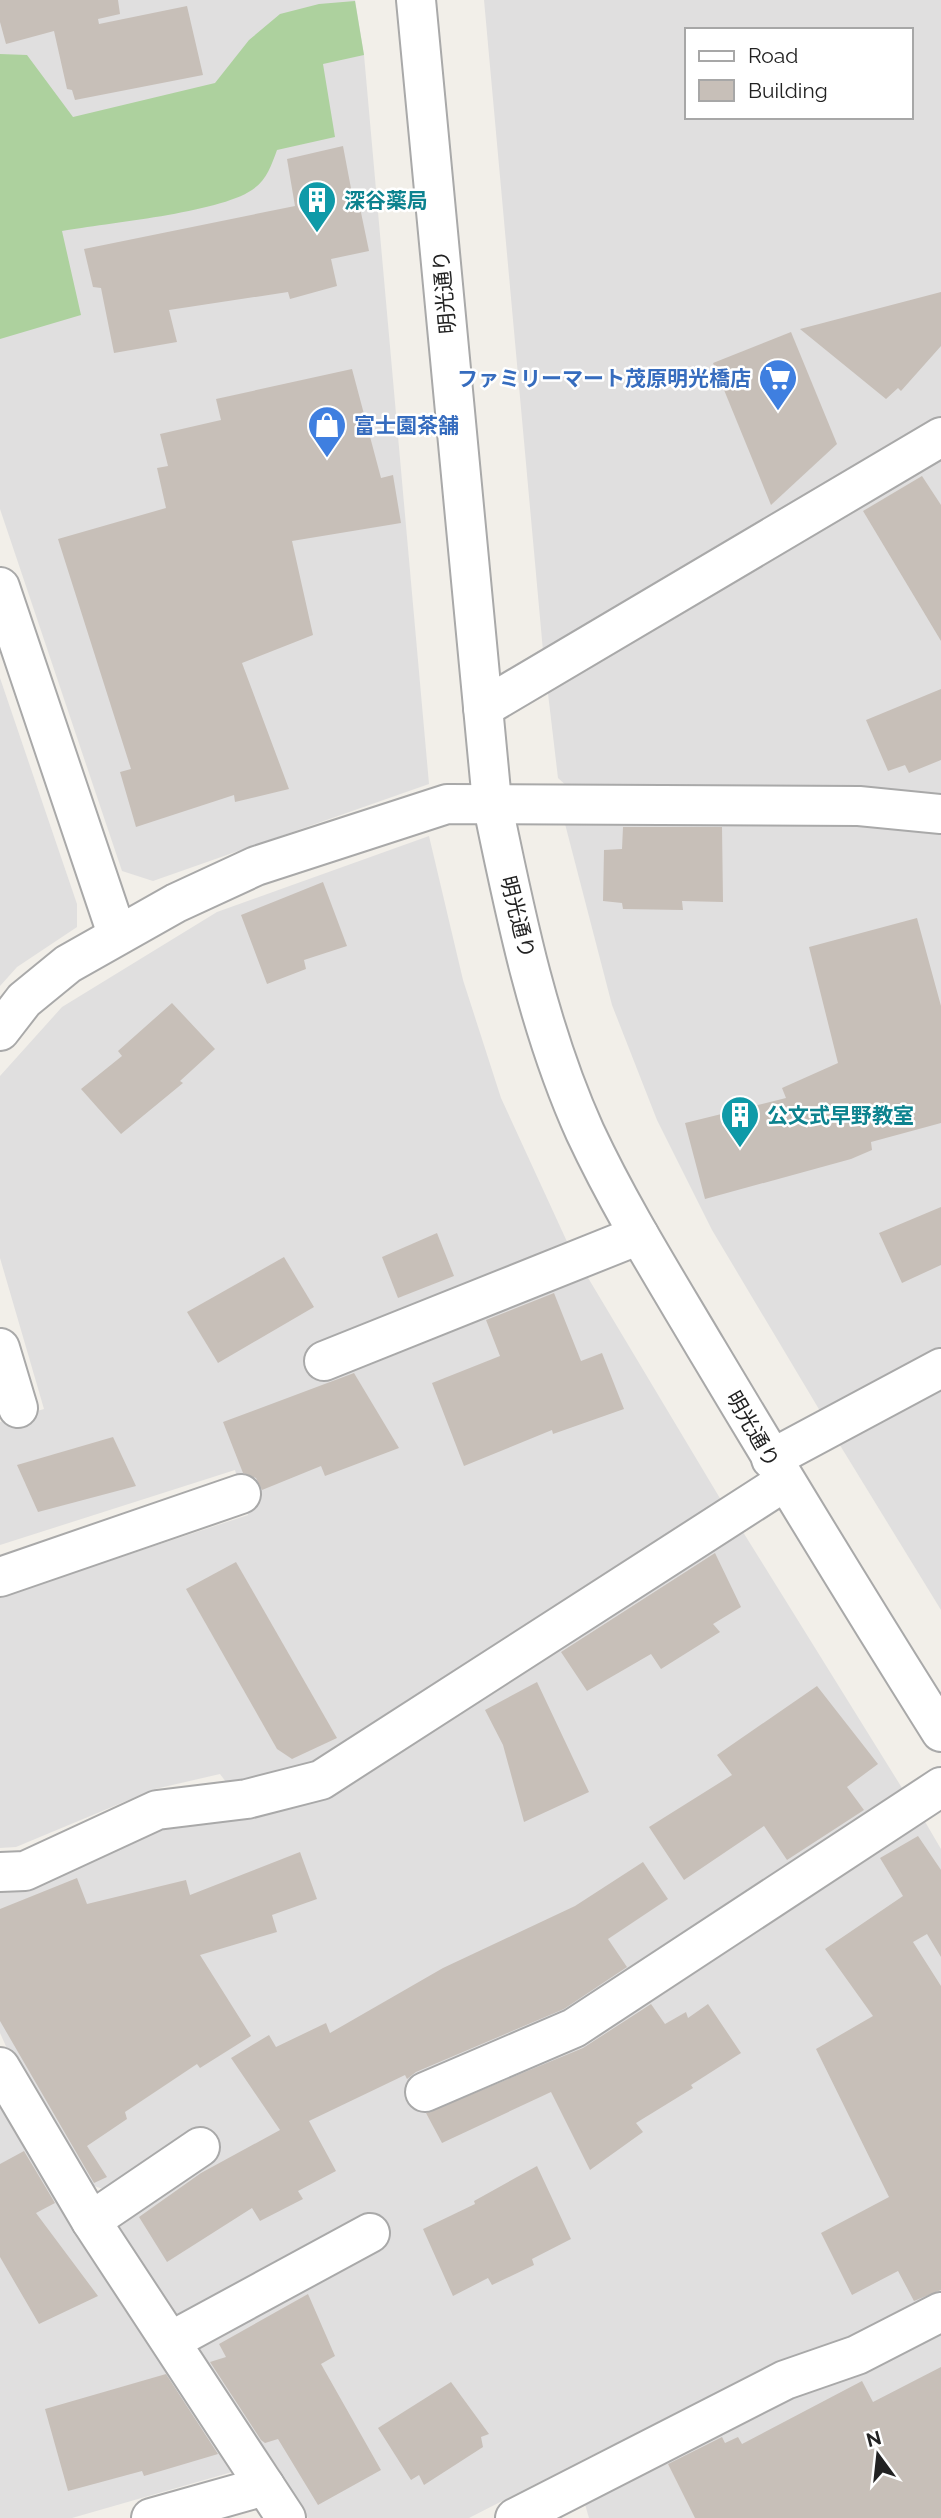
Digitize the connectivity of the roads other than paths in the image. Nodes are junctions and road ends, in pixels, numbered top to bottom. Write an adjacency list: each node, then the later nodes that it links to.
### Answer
1 (416, 0): 4 (street, 明光通り)
2 (941, 437): 4 (street)
3 (0, 587): 7 (street)
4 (483, 708): 5 (street, 明光通り)
5 (492, 802): 6 (street); 7 (street); 9 (street, 明光通り)
6 (941, 814)
7 (117, 934): 8 (street)
8 (0, 1031)
9 (639, 1235): 11 (street); 14 (street, 明光通り)
10 (0, 1348): 13 (street)
11 (324, 1361)
12 (941, 1368): 14 (street)
13 (18, 1408)
14 (778, 1470): 17 (street, 明光通り); 19 (street)
15 (241, 1494): 16 (street)
16 (0, 1577)
17 (941, 1732)
18 (941, 1787): 21 (street)
19 (0, 1872)
20 (0, 2067): 23 (street)
21 (425, 2092)
22 (200, 2147): 23 (street)
23 (91, 2221): 26 (street)
24 (370, 2234): 26 (street)
25 (941, 2312): 28 (street)
26 (171, 2341): 27 (street)
27 (265, 2486): 29 (street); 30 (street)
28 (565, 2506): 31 (street)
29 (151, 2518)
30 (286, 2518)
31 (515, 2518)

